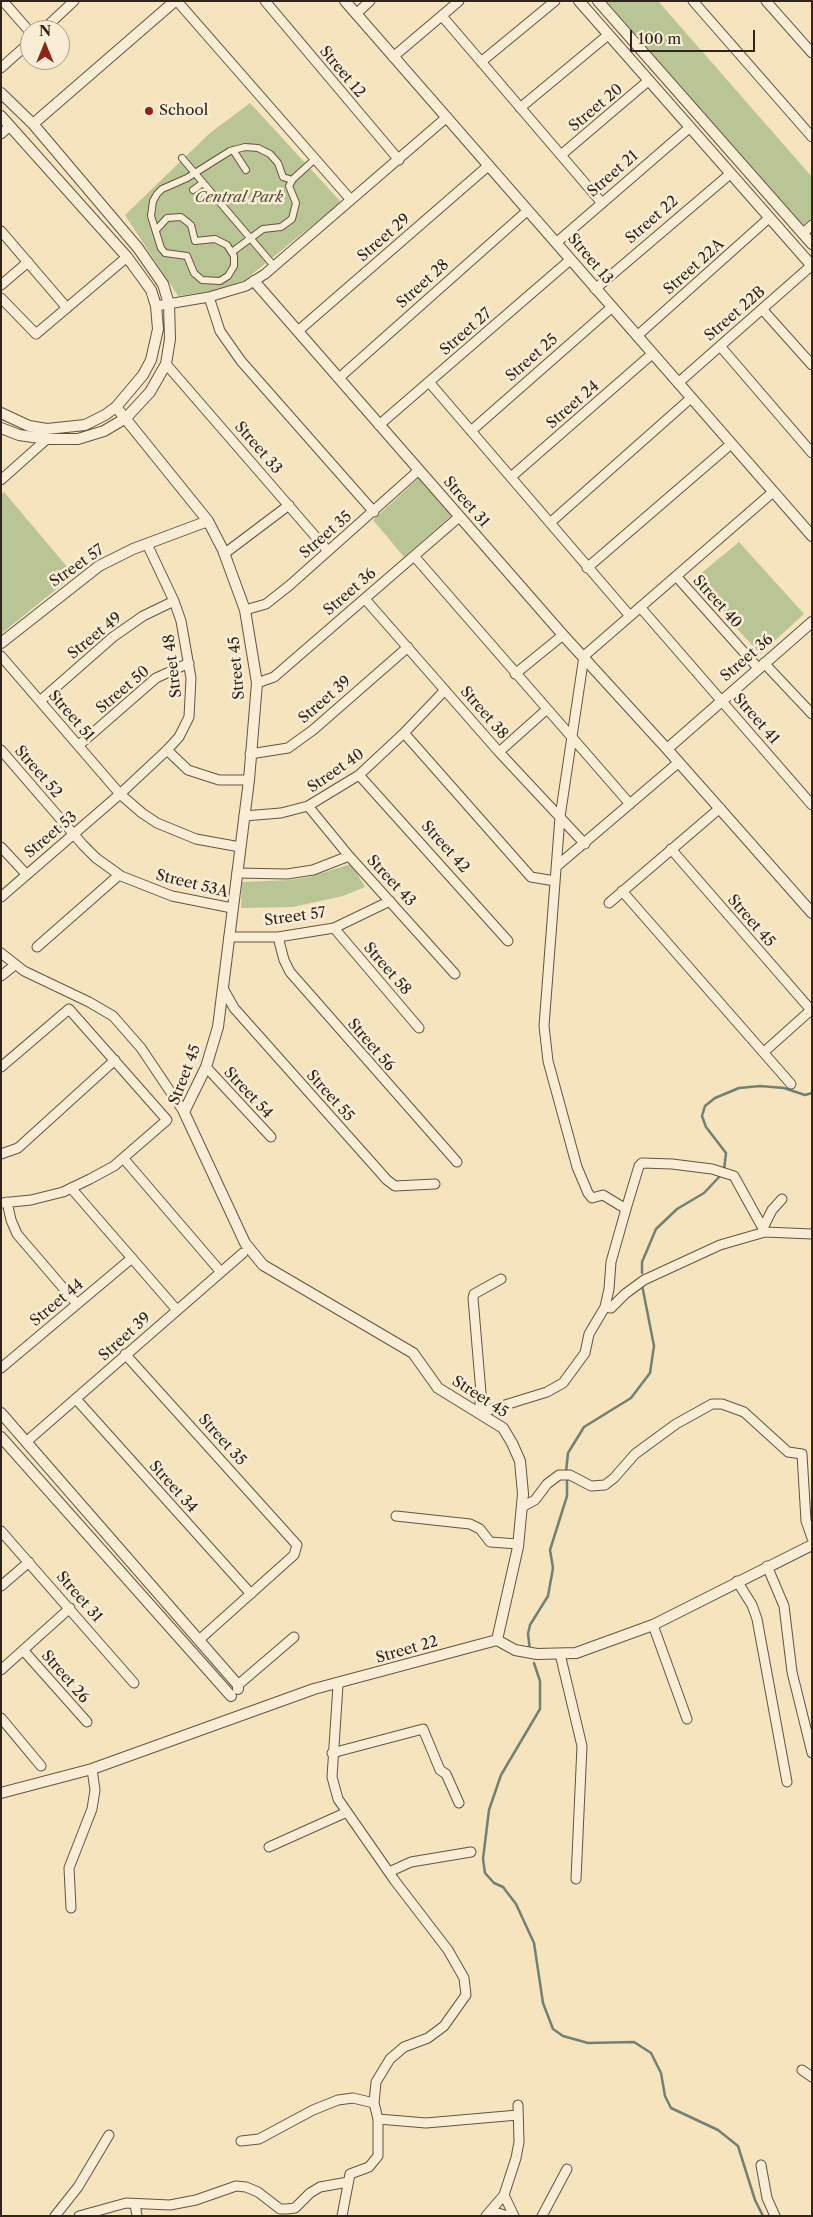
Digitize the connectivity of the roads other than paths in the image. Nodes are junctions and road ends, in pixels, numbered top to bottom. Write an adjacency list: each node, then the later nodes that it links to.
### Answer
1 (3, 1): 16 (street)
2 (74, 1): 15 (street)
3 (176, 1): 28 (street); 38 (street)
4 (265, 1): 39 (street, Street 12)
5 (345, 1): 13 (street, Street 13)
6 (370, 1): 13 (street)
7 (459, 1): 14 (street)
8 (555, 1): 21 (street)
9 (579, 1): 17 (street)
10 (598, 1): 33 (street)
11 (693, 1): 32 (street)
12 (766, 1): 19 (street)
13 (356, 14): 20 (street, Street 13)
14 (442, 16): 20 (street); 21 (street)
15 (54, 20)
16 (20, 21)
17 (608, 35): 23 (street); 25 (street)
18 (20, 51): 22 (street)
19 (812, 53)
20 (393, 57): 27 (street, Street 13)
21 (481, 62): 25 (street)
22 (1, 68)
23 (648, 81): 30 (street); 36 (street, Street 20)
24 (1, 93): 28 (street)
25 (520, 108): 36 (street)
26 (1, 116): 29 (street)
27 (447, 117): 39 (street); 40 (street, Street 13)
28 (33, 124): 46 (street)
29 (10, 126): 31 (street); 48 (street)
30 (689, 128): 35 (street); 50 (street, Street 21)
31 (1, 134)
32 (812, 137)
33 (723, 142): 35 (street); 56 (street)
34 (233, 150): 41 (street); 42 (street); 44 (street)
35 (711, 152): 43 (street)
36 (561, 155): 50 (street)
37 (182, 158): 42 (street)
38 (315, 159): 44 (street); 49 (street)
39 (399, 160): 49 (street)
40 (488, 166): 51 (street, Street 13); 76 (street, Street 29)
41 (246, 170)
42 (194, 172): 45 (street); 54 (street)
43 (730, 174): 52 (street); 68 (street, Street 22)
44 (292, 180): 57 (street)
45 (204, 182): 47 (street); 57 (street)
46 (84, 186): 48 (street); 71 (street)
47 (193, 190)
48 (74, 195): 61 (street)
49 (351, 200): 64 (street)
50 (601, 202): 58 (street, Street 21)
51 (527, 211): 58 (street, Street 13); 82 (street, Street 28)
52 (769, 218): 65 (street); 77 (street, Street 22A)
53 (812, 225): 56 (street)
54 (157, 229): 60 (street); 60 (street)
55 (1, 231): 63 (street)
56 (803, 233): 59 (street)
57 (252, 239): 60 (street); 64 (street)
58 (556, 243): 62 (street, Street 13)
59 (812, 244)
60 (232, 252)
61 (127, 257): 72 (street); 73 (street)
62 (570, 260): 68 (street, Street 13); 83 (street, Street 27)
63 (28, 262): 67 (street); 73 (street)
64 (274, 266): 66 (street)
65 (812, 266): 75 (street, Street 22B)
66 (254, 281): 69 (street); 76 (street, Street 31)
67 (1, 285)
68 (595, 289): 74 (street, Street 13)
69 (209, 297): 71 (street); 100 (street)
70 (1, 298): 73 (street)
71 (169, 304): 72 (street); 80 (street)
72 (156, 306): 86 (street)
73 (67, 308)
74 (611, 308): 77 (street, Street 13); 91 (street, Street 25)
75 (762, 309): 78 (street, Street 22B); 81 (street)
76 (298, 331): 82 (street, Street 31)
77 (637, 336): 79 (street, Street 13)
78 (720, 346): 84 (street, Street 22B); 94 (street)
79 (652, 354): 84 (street, Street 13); 96 (street, Street 24)
80 (166, 364): 88 (street); 99 (street, Street 33)
81 (812, 366)
82 (339, 378): 89 (street, Street 31)
83 (429, 382): 89 (street, Street 27); 91 (street)
84 (678, 383): 85 (street, Street 13)
85 (691, 398): 93 (street, Street 13); 103 (street)
86 (116, 407): 87 (street); 88 (street, Street 45)
87 (1, 413)
88 (126, 418): 92 (street); 102 (street, Street 45)
89 (379, 425): 95 (street, Street 31)
90 (1, 428): 92 (street)
91 (471, 430): 96 (street)
92 (47, 440): 97 (street)
93 (732, 444): 98 (street, Street 13); 109 (street)
94 (812, 453)
95 (419, 470): 100 (street, Street 35); 101 (street, Street 31)
96 (511, 476): 103 (street)
97 (1, 480)
98 (774, 492): 104 (street, Street 13); 110 (street)
99 (289, 505): 106 (street, Street 33); 107 (street)
100 (374, 512): 106 (street, Street 35)
101 (460, 517): 108 (street, Street 36); 117 (street, Street 31)
102 (208, 521): 105 (street, Street 57); 107 (street, Street 45)
103 (551, 522): 109 (street)
104 (812, 536)
105 (147, 544): 112 (street, Street 48); 118 (street, Street 57)
106 (328, 551): 114 (street, Street 35)
107 (224, 554): 114 (street, Street 45)
108 (414, 556): 111 (street, Street 36); 124 (street)
109 (587, 568): 115 (street)
110 (676, 576): 113 (street); 123 (street, Street 40)
111 (365, 599): 119 (street, Street 38); 125 (street, Street 36)
112 (174, 601): 122 (street, Street 48); 128 (street, Street 49)
113 (640, 607): 115 (street); 127 (street, Street 41)
114 (245, 610): 125 (street, Street 45)
115 (630, 616): 121 (street)
116 (811, 622): 123 (street, Street 36)
117 (563, 635): 121 (street, Street 31); 124 (street)
118 (1, 643)
119 (408, 647): 126 (street, Street 38); 138 (street, Street 39)
120 (1, 656): 128 (street, Street 51)
121 (584, 656): 132 (street); 134 (street, Street 31)
122 (189, 663): 133 (street, Street 50); 136 (street, Street 48)
123 (761, 665): 127 (street, Street 36); 130 (street, Street 40)
124 (515, 674): 129 (street)
125 (257, 683): 138 (street, Street 45)
126 (445, 690): 131 (street, Street 40); 137 (street, Street 38)
127 (721, 700): 134 (street, Street 36); 144 (street, Street 41)
128 (40, 701): 133 (street, Street 51)
129 (546, 710): 132 (street); 137 (street)
130 (812, 714)
131 (404, 733): 140 (street, Street 40); 159 (street)
132 (571, 739): 143 (street); 148 (street)
133 (79, 745): 142 (street, Street 51)
134 (667, 748): 139 (street)
135 (1, 750): 149 (street, Street 52)
136 (167, 750): 141 (street); 142 (street, Street 48)
137 (499, 752): 148 (street, Street 38)
138 (250, 754): 141 (street, Street 45)
139 (680, 762): 143 (street); 146 (street)
140 (359, 775): 145 (street, Street 40); 169 (street, Street 42)
141 (249, 780): 147 (street, Street 45)
142 (120, 794): 149 (street, Street 53); 152 (street, Street 51)
143 (630, 804): 150 (street)
144 (812, 805)
145 (308, 806): 147 (street, Street 40); 154 (street, Street 43)
146 (720, 808): 153 (street); 165 (street)
147 (244, 816): 152 (street, Street 45)
148 (560, 817): 150 (street, Street 38); 155 (street)
149 (73, 834): 157 (street, Street 53); 158 (street, Street 53A)
150 (585, 844): 155 (street)
151 (1, 847): 157 (street)
152 (240, 847): 156 (street, Street 45)
153 (670, 849): 160 (street); 176 (street, Street 45)
154 (349, 856): 156 (street); 162 (street, Street 43)
155 (557, 866): 159 (street)
156 (237, 873): 164 (street, Street 45)
157 (26, 874): 161 (street, Street 53)
158 (119, 875): 164 (street, Street 53A); 170 (street)
159 (555, 881): 192 (street)
160 (622, 891): 163 (street); 178 (street)
161 (1, 897)
162 (390, 901): 166 (street, Street 57); 173 (street, Street 43)
163 (609, 903)
164 (232, 908): 167 (street, Street 45)
165 (812, 913)
166 (334, 928): 168 (street, Street 57); 177 (street, Street 58)
167 (229, 938): 168 (street, Street 57); 175 (street, Street 45)
168 (278, 938): 187 (street, Street 56)
169 (508, 941)
170 (37, 947)
171 (1, 953): 172 (street)
172 (15, 965): 174 (street); 183 (street)
173 (455, 974)
174 (1, 976)
175 (224, 990): 181 (street, Street 45); 188 (street, Street 55)
176 (811, 1010): 178 (street)
177 (420, 1028)
178 (764, 1052): 182 (street)
179 (115, 1060): 180 (street, Street 45); 185 (street); 186 (street, Street 45)
180 (1, 1067)
181 (206, 1068): 183 (street, Street 45); 184 (street, Street 54)
182 (791, 1084)
183 (184, 1112): 206 (street, Street 45)
184 (271, 1137)
185 (1, 1154)
186 (124, 1159): 189 (street, Street 45); 197 (street)
187 (457, 1162)
188 (435, 1184)
189 (71, 1188): 191 (street, Street 45); 196 (street)
190 (782, 1199): 193 (street)
191 (4, 1202): 199 (street)
192 (626, 1209): 193 (street); 200 (street)
193 (764, 1230): 194 (street); 200 (street)
194 (812, 1234)
195 (243, 1253): 197 (street, Street 39)
196 (132, 1258): 199 (street, Street 44); 201 (street)
197 (220, 1271): 201 (street, Street 39)
198 (501, 1279): 206 (street)
199 (77, 1304): 203 (street, Street 44)
200 (605, 1307): 206 (street)
201 (176, 1310): 202 (street, Street 39)
202 (126, 1354): 204 (street, Street 39); 221 (street, Street 35)
203 (1, 1368)
204 (76, 1398): 208 (street, Street 39); 221 (street, Street 34)
205 (1, 1413): 208 (street)
206 (479, 1413): 211 (street, Street 45)
207 (1, 1437): 210 (street)
208 (26, 1442): 209 (street)
209 (58, 1480): 210 (street); 225 (street)
210 (49, 1489): 232 (street)
211 (522, 1507): 214 (street); 215 (street, Street 45)
212 (396, 1516): 215 (street)
213 (1, 1531): 217 (street, Street 31)
214 (812, 1538)
215 (518, 1544): 226 (street, Street 45)
216 (812, 1545): 218 (street)
217 (29, 1562): 220 (street); 222 (street, Street 31)
218 (767, 1566): 219 (street); 237 (street)
219 (737, 1581): 223 (street); 240 (street)
220 (1, 1586)
221 (250, 1594): 225 (street)
222 (70, 1608): 227 (street); 230 (street, Street 31)
223 (653, 1625): 228 (street); 234 (street)
224 (294, 1637): 232 (street)
225 (198, 1640): 232 (street)
226 (497, 1640): 228 (street); 231 (street, Street 22)
227 (23, 1650): 229 (street); 235 (street, Street 26)
228 (560, 1654): 247 (street)
229 (1, 1670)
230 (134, 1684)
231 (338, 1685): 236 (street); 239 (street, Street 22)
232 (236, 1690)
233 (1, 1718): 238 (street)
234 (687, 1719)
235 (86, 1722)
236 (332, 1753): 242 (street); 243 (street)
237 (812, 1753)
238 (41, 1766)
239 (92, 1769): 241 (street, Street 22); 248 (street)
240 (787, 1782)
241 (1, 1793)
242 (459, 1803)
243 (347, 1812): 244 (street); 246 (street)
244 (269, 1847)
245 (471, 1852): 246 (street)
246 (389, 1872): 251 (street)
247 (576, 1879)
248 (71, 1908)
249 (802, 2070): 250 (street)
250 (812, 2077)
251 (374, 2103): 252 (street); 254 (street)
252 (378, 2119): 257 (street); 258 (street)
253 (109, 2135): 261 (street)
254 (241, 2142)
255 (761, 2165): 268 (street)
256 (567, 2169): 267 (street)
257 (348, 2182): 259 (street); 264 (street)
258 (504, 2195): 260 (street); 266 (street)
259 (134, 2204): 262 (street); 263 (street)
260 (488, 2213): 265 (street)
261 (55, 2216)
262 (79, 2216)
263 (136, 2216)
264 (342, 2216)
265 (508, 2216)
266 (514, 2216)
267 (542, 2216)
268 (775, 2216)

